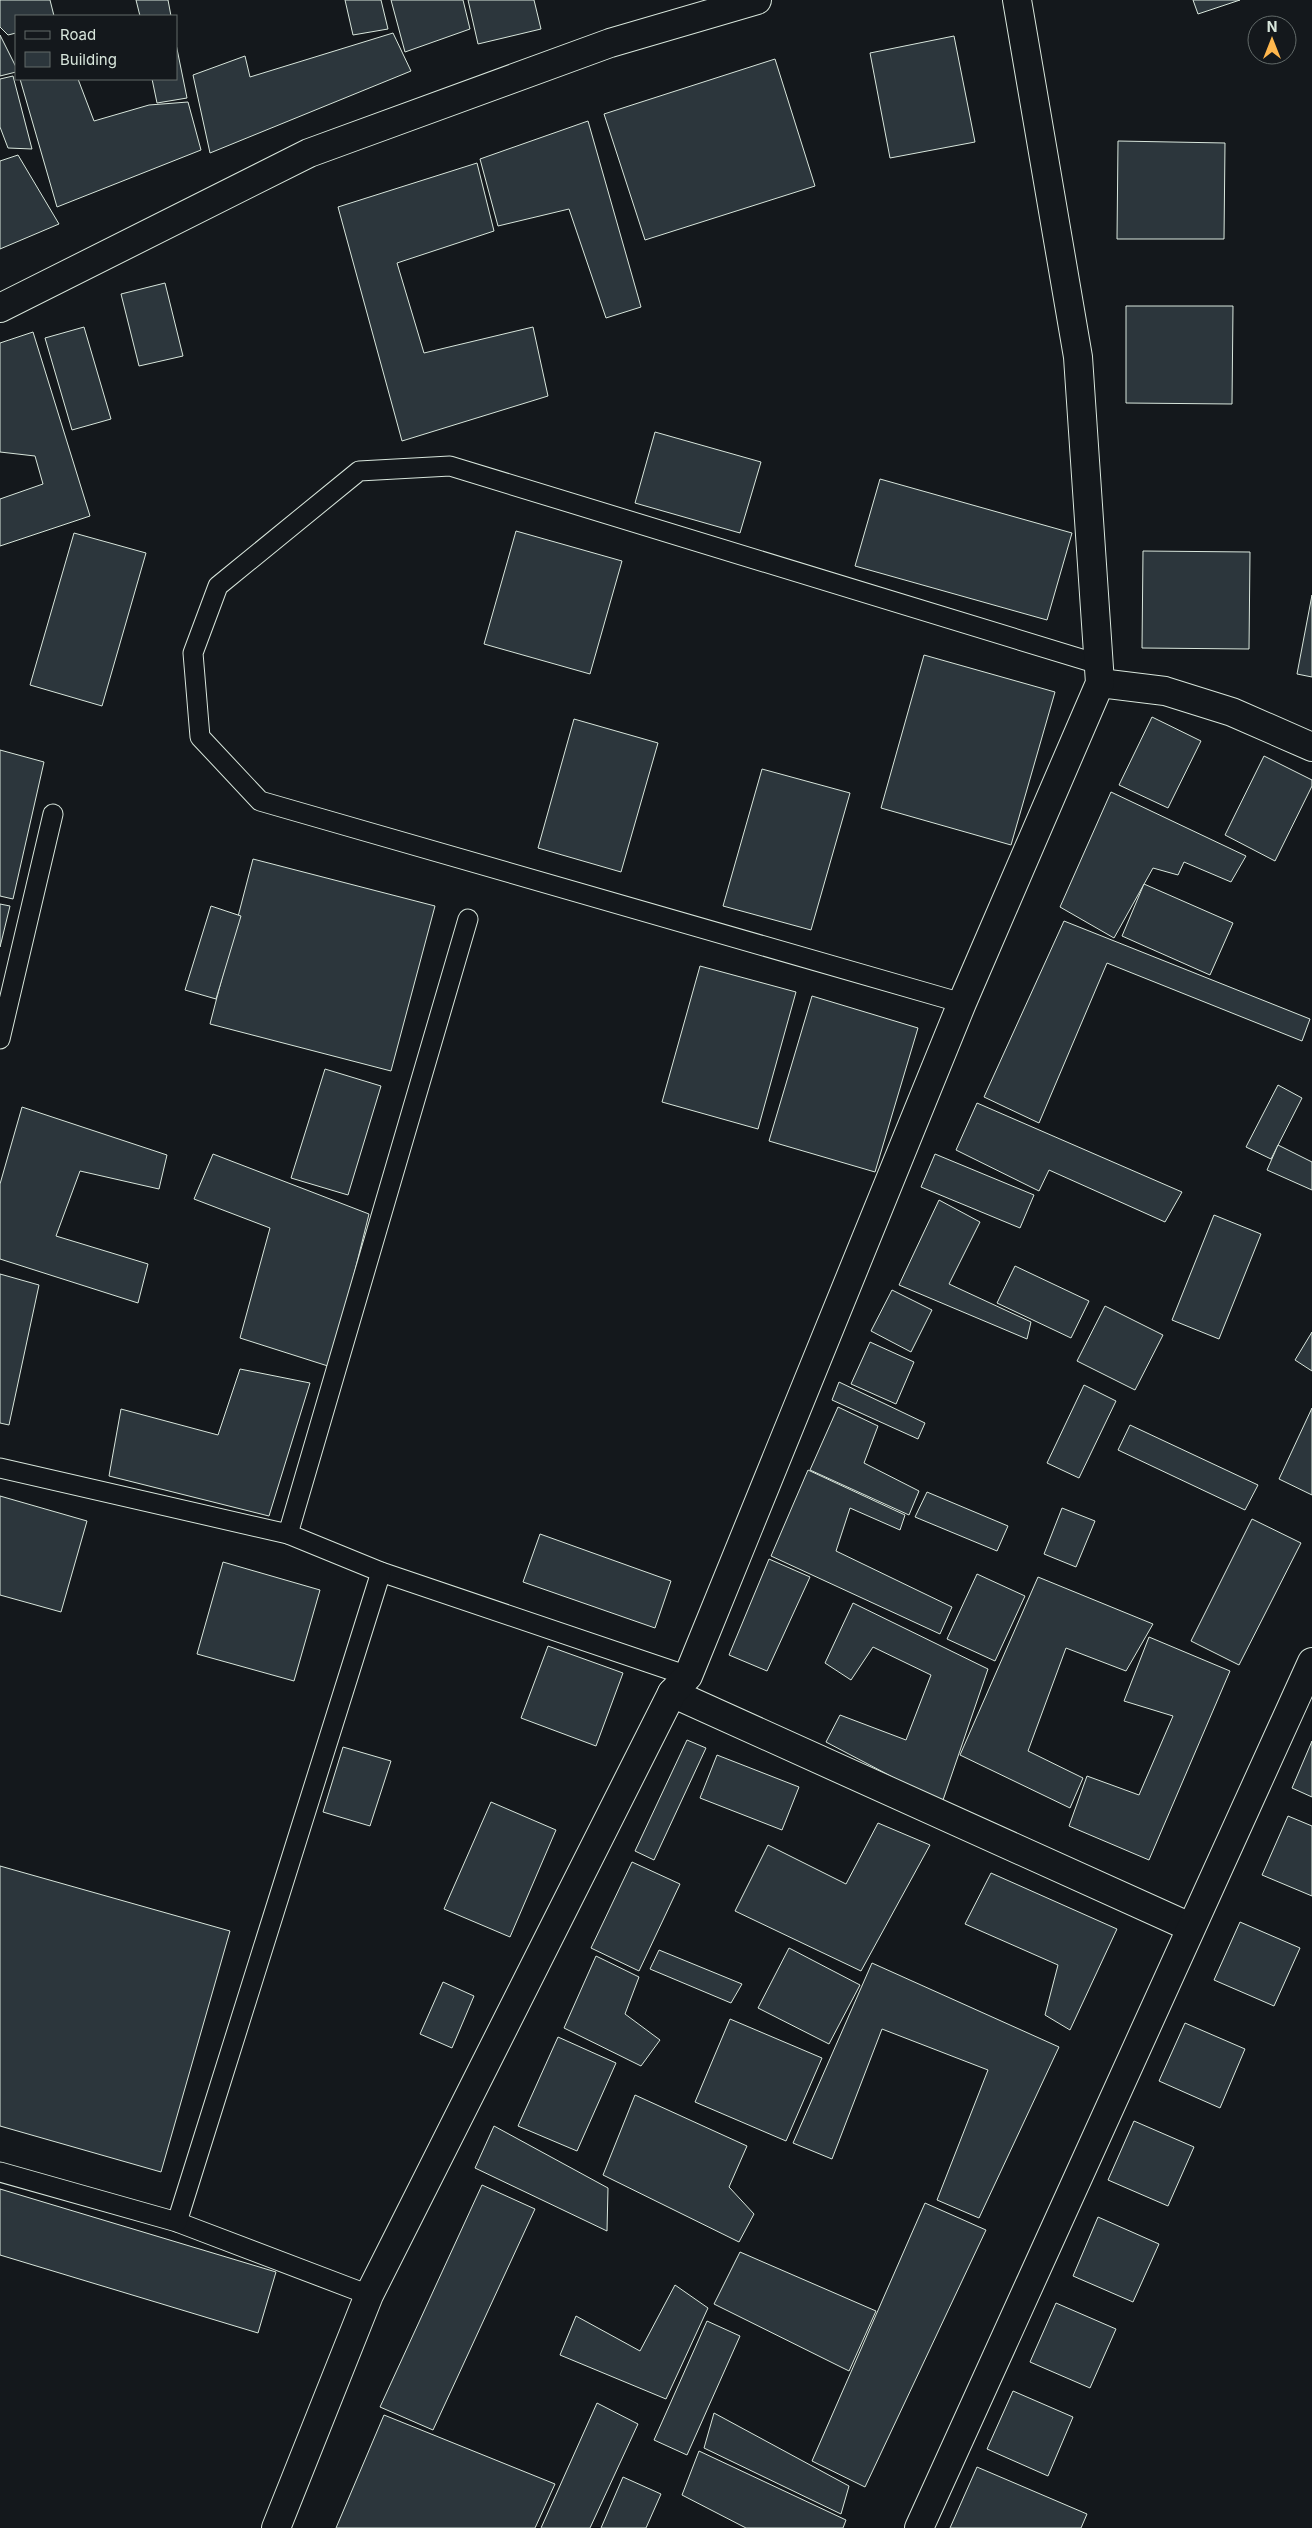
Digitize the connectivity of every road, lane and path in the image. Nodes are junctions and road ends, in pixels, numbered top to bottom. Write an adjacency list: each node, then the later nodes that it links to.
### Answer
1 (756, 0): 3 (street)
2 (1017, 0): 4 (street)
3 (0, 308)
4 (1099, 673): 5 (street); 8 (street); 8 (lane)
5 (1312, 747)
6 (53, 814): 9 (lane)
7 (468, 919): 11 (lane)
8 (962, 1003): 14 (street)
9 (0, 1039)
10 (0, 1468): 11 (lane)
11 (288, 1534): 12 (lane)
12 (380, 1572): 14 (lane); 17 (lane)
13 (1312, 1662): 15 (street)
14 (680, 1684): 15 (street); 18 (street)
15 (1190, 1927): 20 (street)
16 (0, 2172): 17 (lane)
17 (177, 2222): 18 (lane)
18 (369, 2295): 19 (street)
19 (276, 2528)
20 (918, 2528)

